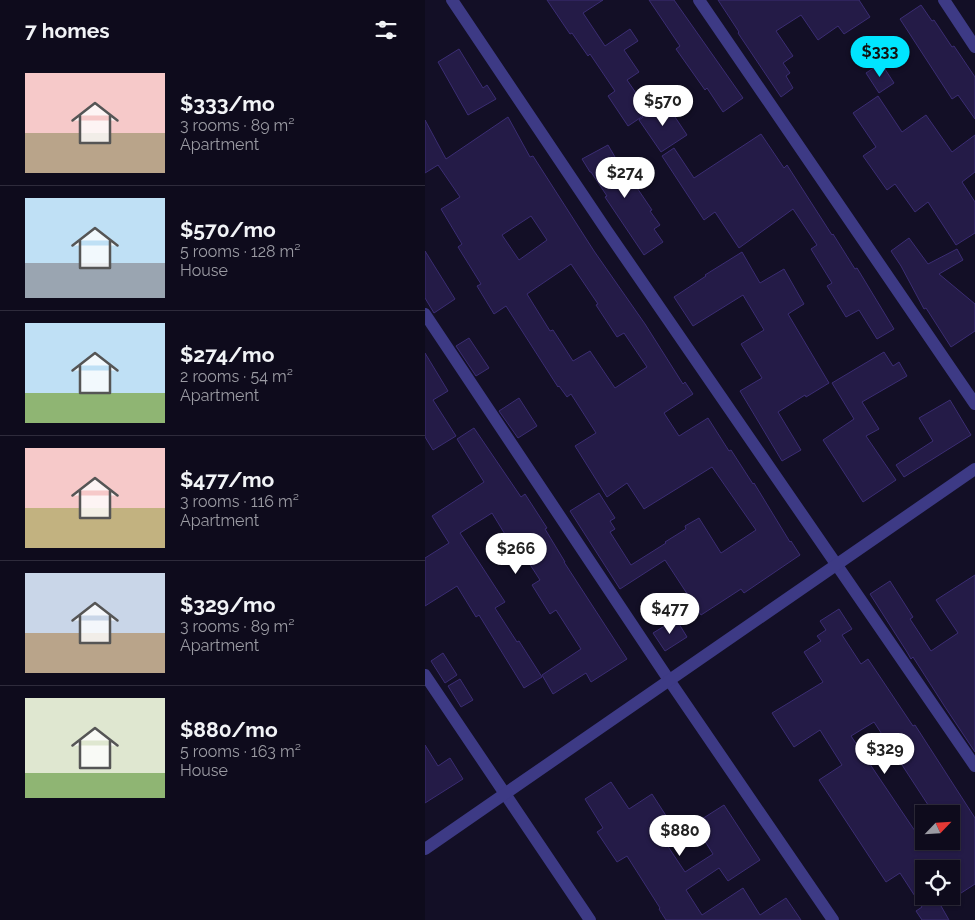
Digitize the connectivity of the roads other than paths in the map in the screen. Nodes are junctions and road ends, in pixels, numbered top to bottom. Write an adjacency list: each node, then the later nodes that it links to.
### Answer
1 (452, 0): 8 (street)
2 (699, 0): 6 (street)
3 (944, 0): 4 (street)
4 (975, 47)
5 (425, 314): 10 (street)
6 (975, 404)
7 (975, 469): 8 (street)
8 (838, 564): 10 (street); 11 (street)
9 (425, 675): 12 (street)
10 (669, 680): 12 (street); 15 (street)
11 (975, 766)
12 (505, 794): 13 (street); 14 (street)
13 (425, 849)
14 (591, 920)
15 (833, 920)

